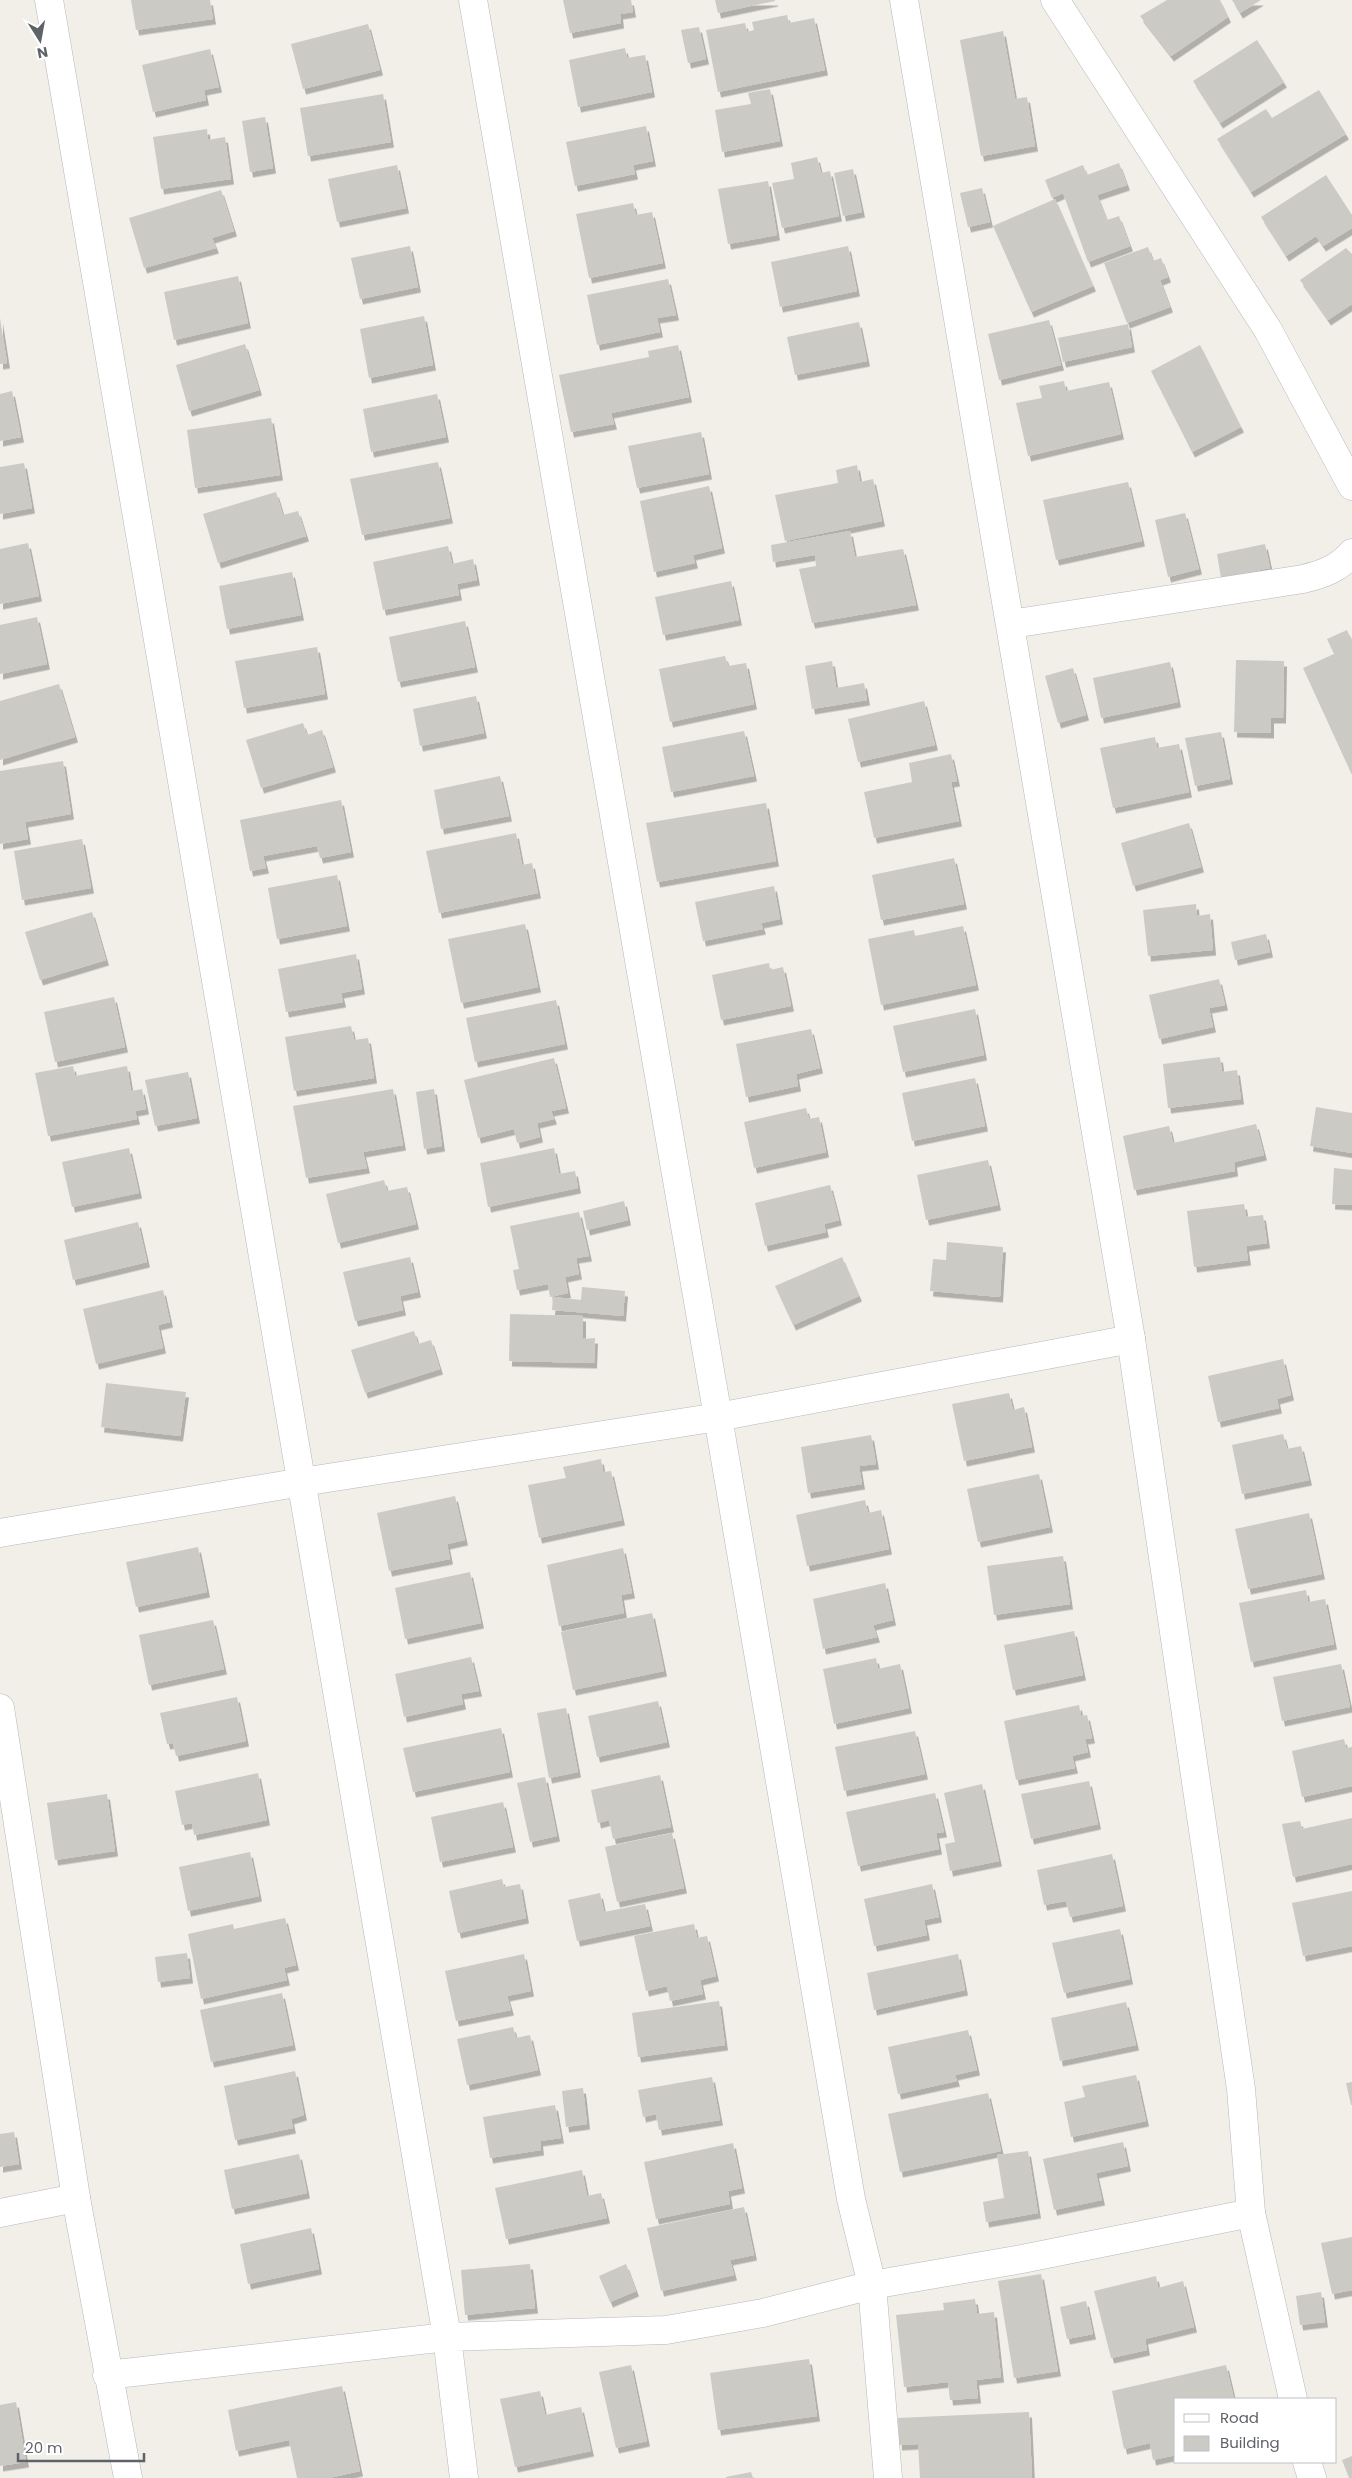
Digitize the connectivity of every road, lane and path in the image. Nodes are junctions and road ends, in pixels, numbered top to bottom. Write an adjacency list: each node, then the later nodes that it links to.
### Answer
1 (49, 0): 10 (street)
2 (473, 0): 9 (street)
3 (904, 0): 7 (street)
4 (1055, 0): 5 (street)
5 (1352, 486)
6 (1352, 553): 7 (street)
7 (1011, 624): 8 (street)
8 (1131, 1339): 9 (street); 14 (street)
9 (718, 1416): 10 (street); 16 (street)
10 (302, 1482): 11 (street); 17 (street)
11 (0, 1533)
12 (0, 1708): 13 (street)
13 (76, 2198): 15 (street); 18 (street)
14 (1251, 2213): 16 (street); 19 (street)
15 (0, 2214)
16 (872, 2285): 17 (street); 23 (street)
17 (447, 2337): 18 (street); 22 (street)
18 (107, 2375): 21 (street)
19 (1293, 2398)
20 (1307, 2463): 24 (street)
21 (128, 2478)
22 (464, 2478)
23 (888, 2478)
24 (1312, 2478)

